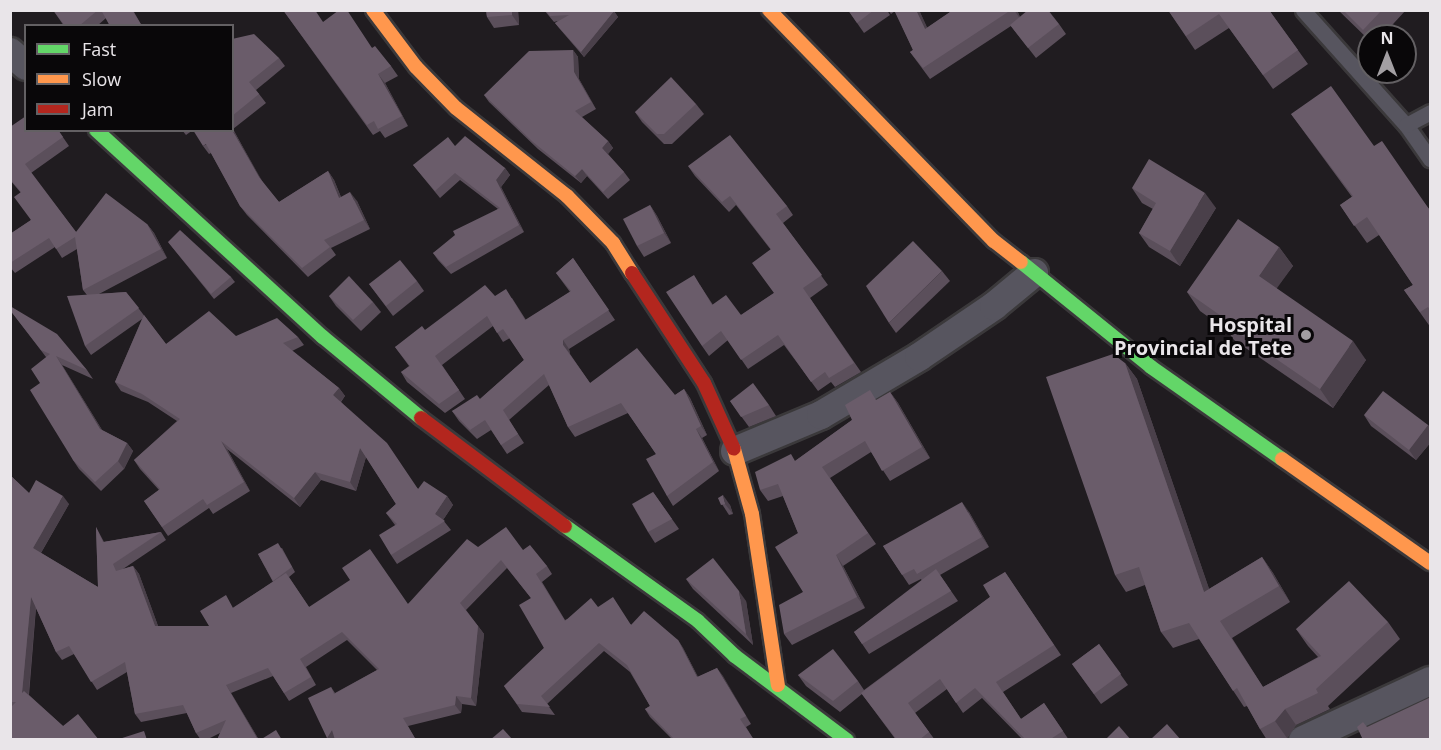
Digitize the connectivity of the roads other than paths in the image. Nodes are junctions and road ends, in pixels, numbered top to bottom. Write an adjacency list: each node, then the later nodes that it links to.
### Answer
1 (373, 10): 11 (street)
2 (769, 10): 10 (street)
3 (1303, 10): 7 (lane)
4 (10, 52): 5 (street)
5 (24, 64)
6 (1431, 112): 7 (lane)
7 (1406, 125): 9 (lane)
8 (98, 132): 14 (street)
9 (1431, 159)
10 (1034, 273): 11 (street); 12 (street)
11 (735, 452): 14 (street)
12 (1431, 563)
13 (1431, 681): 16 (street)
14 (778, 685): 15 (street)
15 (848, 740)
16 (1303, 740)

